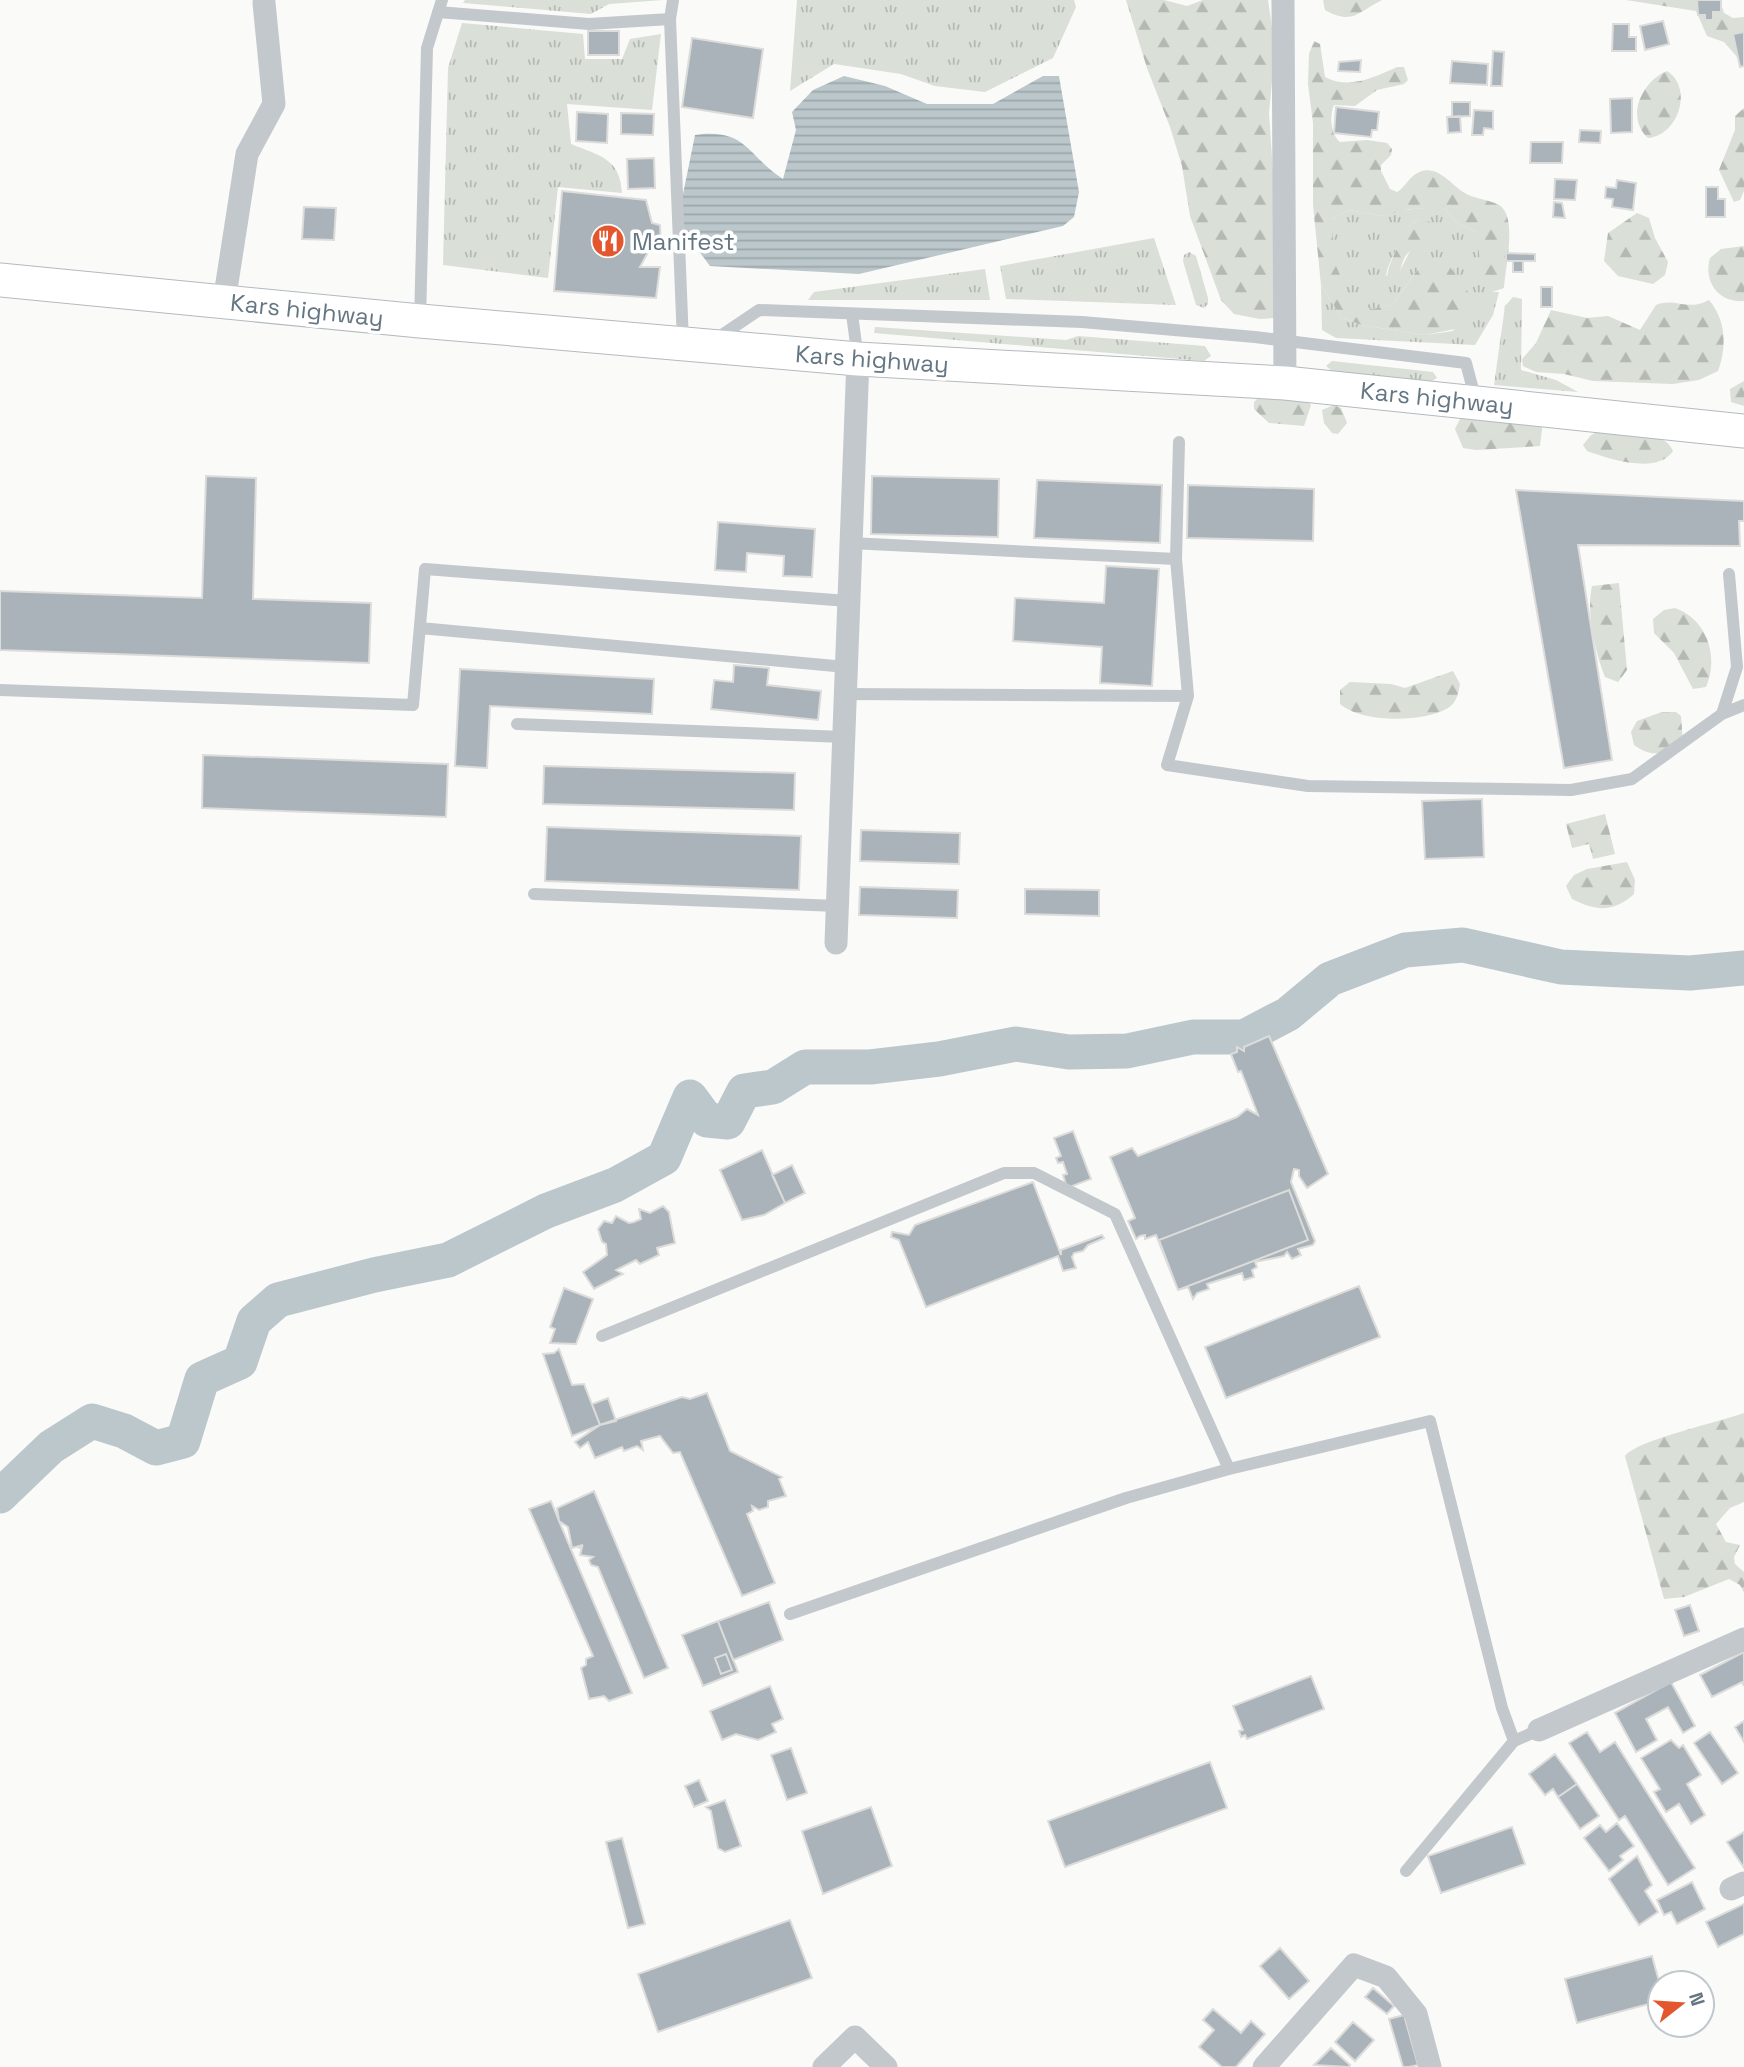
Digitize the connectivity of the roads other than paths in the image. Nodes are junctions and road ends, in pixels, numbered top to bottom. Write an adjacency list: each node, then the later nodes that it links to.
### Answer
1 (673, 0): 5 (lane)
2 (1283, 0): 10 (street)
3 (264, 3): 7 (street)
4 (440, 6): 5 (lane); 9 (lane)
5 (670, 19): 11 (lane)
6 (0, 280): 7 (main road, Kars highway)
7 (224, 302): 9 (main road, Kars highway)
8 (852, 314): 10 (lane); 11 (lane); 12 (lane)
9 (420, 321): 11 (main road, Kars highway)
10 (1285, 342): 13 (street); 14 (lane)
11 (694, 345): 12 (main road, Kars highway)
12 (858, 359): 13 (main road, Kars highway); 17 (street)
13 (1285, 383): 14 (main road, Kars highway)
14 (1476, 402): 15 (main road, Kars highway)
15 (1744, 431)
16 (1179, 442): 18 (lane)
17 (850, 543): 18 (lane); 20 (street)
18 (1176, 559): 25 (lane)
19 (1729, 574): 27 (lane)
20 (848, 601): 21 (lane); 22 (street)
21 (419, 628): 22 (lane); 23 (lane)
22 (846, 667): 24 (street)
23 (0, 690)
24 (844, 694): 25 (lane); 29 (street)
25 (1188, 696): 27 (lane)
26 (1744, 705): 27 (lane)
27 (1722, 714)
28 (517, 724): 29 (lane)
29 (843, 737): 31 (street)
30 (534, 894): 31 (lane)
31 (837, 906): 32 (street)
32 (836, 943)
33 (602, 1335): 34 (lane)
34 (1230, 1469): 35 (lane); 38 (lane)
35 (790, 1614)
36 (1744, 1639): 37 (street)
37 (1539, 1730): 38 (lane)
38 (1514, 1741): 39 (lane)
39 (1406, 1871)
40 (824, 2067): 41 (street)
41 (886, 2067)
42 (1264, 2067): 43 (street)
43 (1430, 2067)

